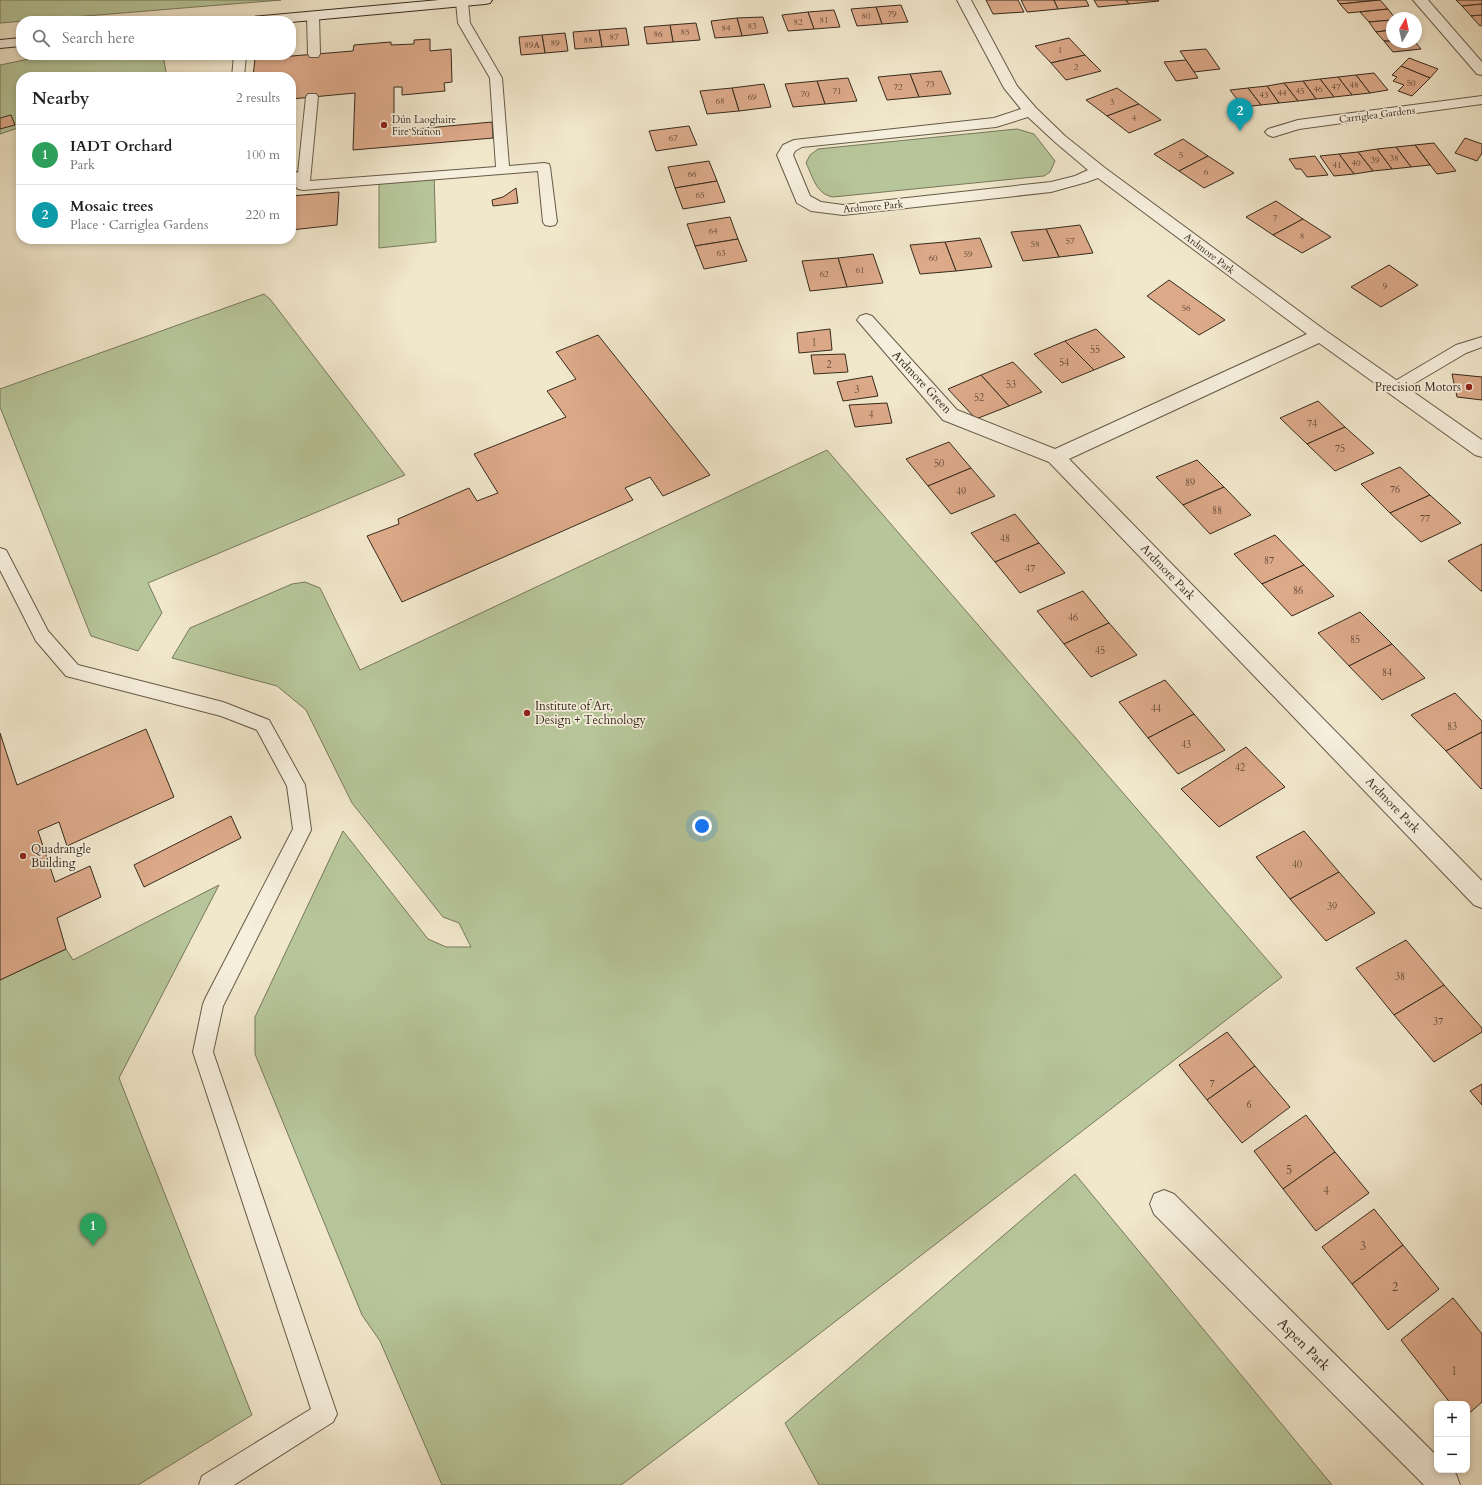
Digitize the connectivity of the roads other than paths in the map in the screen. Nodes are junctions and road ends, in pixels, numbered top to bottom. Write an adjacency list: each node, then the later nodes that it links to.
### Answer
1 (485, 0): 4 (street)
2 (964, 0): 16 (street, Ardmore Park)
3 (1420, 0): 12 (street)
4 (462, 2): 5 (street); 18 (lane)
5 (407, 3): 6 (street)
6 (313, 15): 7 (street); 10 (lane)
7 (296, 17)
8 (16, 42): 9 (street)
9 (0, 44)
10 (314, 54)
11 (240, 60): 13 (lane)
12 (1482, 71)
13 (238, 72)
14 (312, 97): 21 (lane)
15 (1482, 100): 17 (street, Carriglea Gardens)
16 (1031, 111): 19 (street, Ardmore Park); 19 (street, Ardmore Park)
17 (1273, 132)
18 (502, 170): 21 (lane); 22 (lane)
19 (1099, 171): 24 (street, Ardmore Park)
20 (296, 178): 21 (lane)
21 (303, 186)
22 (550, 222)
23 (866, 320): 28 (street, Ardmore Green)
24 (1320, 335): 26 (street, Ardmore Park); 28 (street)
25 (1482, 342): 26 (lane)
26 (1395, 388): 27 (street, Ardmore Park)
27 (1482, 450)
28 (1056, 457): 30 (street, Ardmore Park)
29 (0, 554): 32 (lane)
30 (1482, 897)
31 (1164, 1204): 33 (street, Aspen Park)
32 (211, 1485)
33 (1445, 1485)

